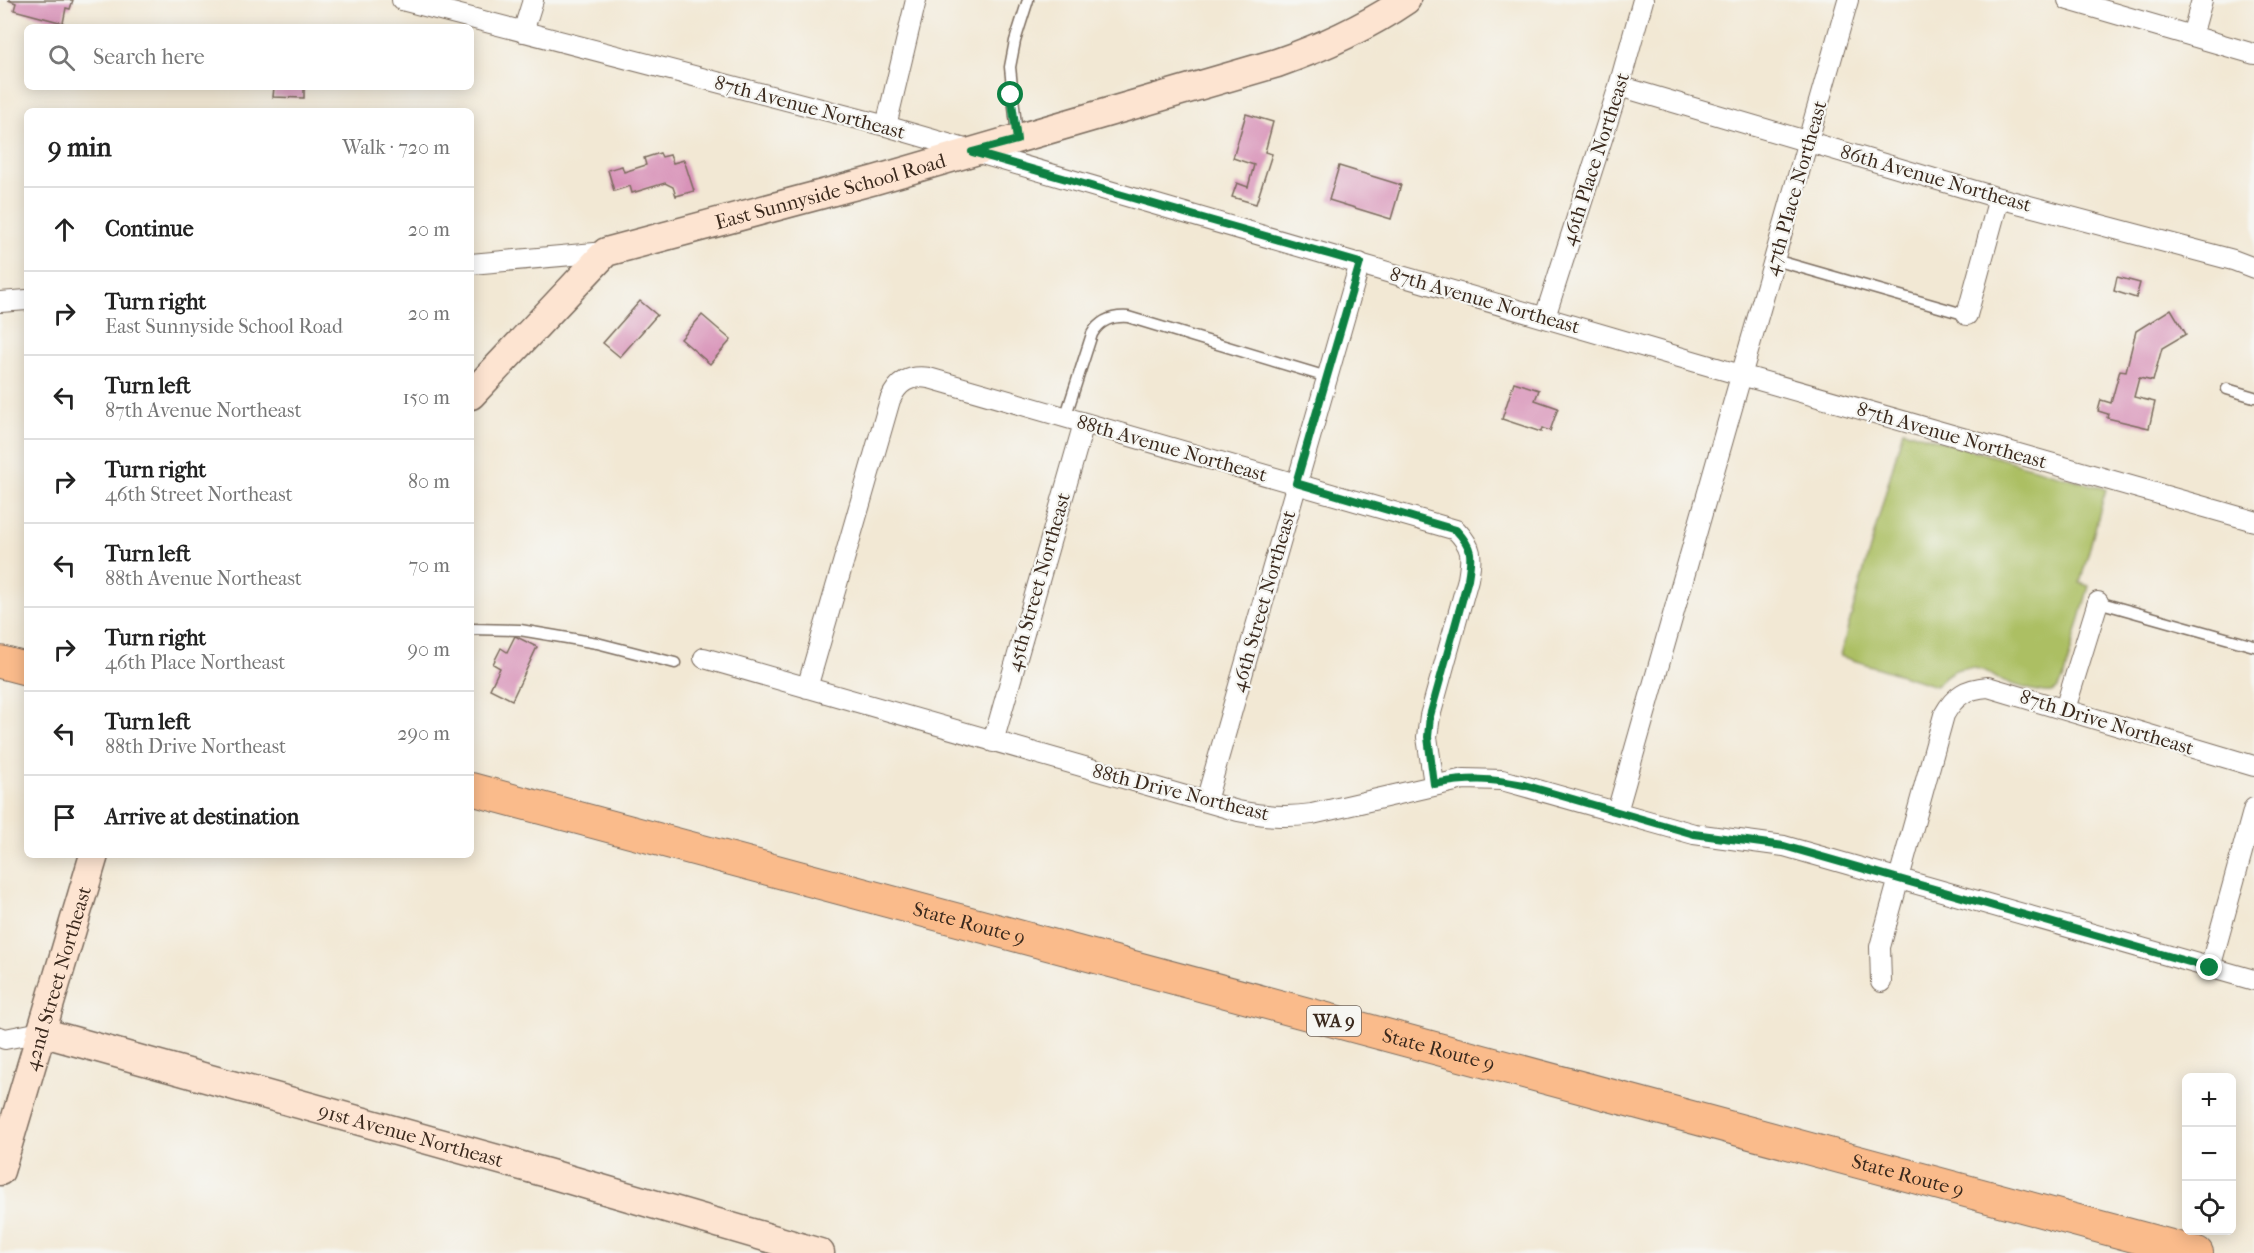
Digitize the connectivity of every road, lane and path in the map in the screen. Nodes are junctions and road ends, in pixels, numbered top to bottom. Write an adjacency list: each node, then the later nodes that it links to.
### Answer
1 (402, 0): 10 (street, 87th Avenue Northeast)
2 (533, 0): 10 (street)
3 (916, 0): 14 (street)
4 (1028, 0): 15 (lane)
5 (1406, 0): 15 (street, East Sunnyside School Road)
6 (1643, 0): 13 (street, 46th Place Northeast)
7 (1848, 0): 16 (street, 47th PIace Northeast)
8 (2068, 0): 11 (street)
9 (2202, 0): 11 (street)
10 (523, 32): 14 (street, 87th Avenue Northeast)
11 (2192, 36): 12 (street)
12 (2254, 54)
13 (1619, 86): 16 (street, 86th Avenue Northeast); 27 (street, 46th Place Northeast)
14 (886, 126): 17 (street, 87th Avenue Northeast)
15 (1017, 140): 17 (street, East Sunnyside School Road)
16 (1808, 141): 18 (street, 86th Avenue Northeast); 20 (street, 47th PIace Northeast)
17 (972, 152): 19 (street, East Sunnyside School Road); 21 (street, 87th Avenue Northeast)
18 (1999, 198): 23 (street, 86th Avenue Northeast); 26 (street)
19 (606, 252): 22 (street); 31 (street)
20 (1775, 260): 26 (lane); 28 (street, 47th PIace Northeast)
21 (1360, 263): 27 (street, 87th Avenue Northeast); 29 (street, 46th Street Northeast)
22 (474, 264)
23 (2254, 268)
24 (24, 300): 25 (street)
25 (0, 302)
26 (1967, 315)
27 (1545, 317): 28 (street, 87th Avenue Northeast)
28 (1741, 375): 36 (street, 87th Avenue Northeast); 52 (street, 47th PIace Northeast)
29 (1327, 377): 33 (lane); 35 (street, 46th Street Northeast)
30 (2227, 389): 32 (lane)
31 (474, 392)
32 (2254, 397)
33 (1065, 418): 34 (street, 88th Avenue Northeast); 44 (street, 88th Avenue Northeast)
34 (1084, 423): 35 (street, 88th Avenue Northeast); 46 (street, 45th Street Northeast)
35 (1296, 483): 48 (street, 88th Avenue Northeast); 50 (street, 46th Street Northeast)
36 (2254, 521)
37 (2098, 602): 39 (lane); 45 (street)
38 (474, 629): 42 (lane)
39 (2254, 646)
40 (704, 658): 44 (street, 88th Drive Northeast)
41 (0, 662): 43 (main road)
42 (675, 663)
43 (24, 668)
44 (807, 688): 46 (street, 88th Drive Northeast)
45 (2065, 709): 47 (street, 87th Drive Northeast); 54 (street, 87th Drive Northeast)
46 (993, 742): 50 (street, 88th Drive Northeast)
47 (2254, 766)
48 (1434, 784): 50 (street, 88th Drive Northeast); 52 (street, 88th Drive Northeast)
49 (474, 790): 62 (main road, State Route 9 / WA 9)
50 (1206, 801)
51 (2254, 808): 55 (street)
52 (1617, 812): 54 (street, 88th Drive Northeast)
53 (93, 858): 58 (street, 42nd Street Northeast)
54 (1899, 878): 55 (street, 88th Drive Northeast); 57 (street)
55 (2210, 968): 56 (street, 88th Drive Northeast)
56 (2254, 980)
57 (1881, 982)
58 (41, 1032): 59 (street, 91st Avenue Northeast); 60 (street, 42nd Street Northeast); 61 (street, 91st Avenue Northeast)
59 (0, 1037)
60 (0, 1171)
61 (819, 1253)
62 (2197, 1253)

